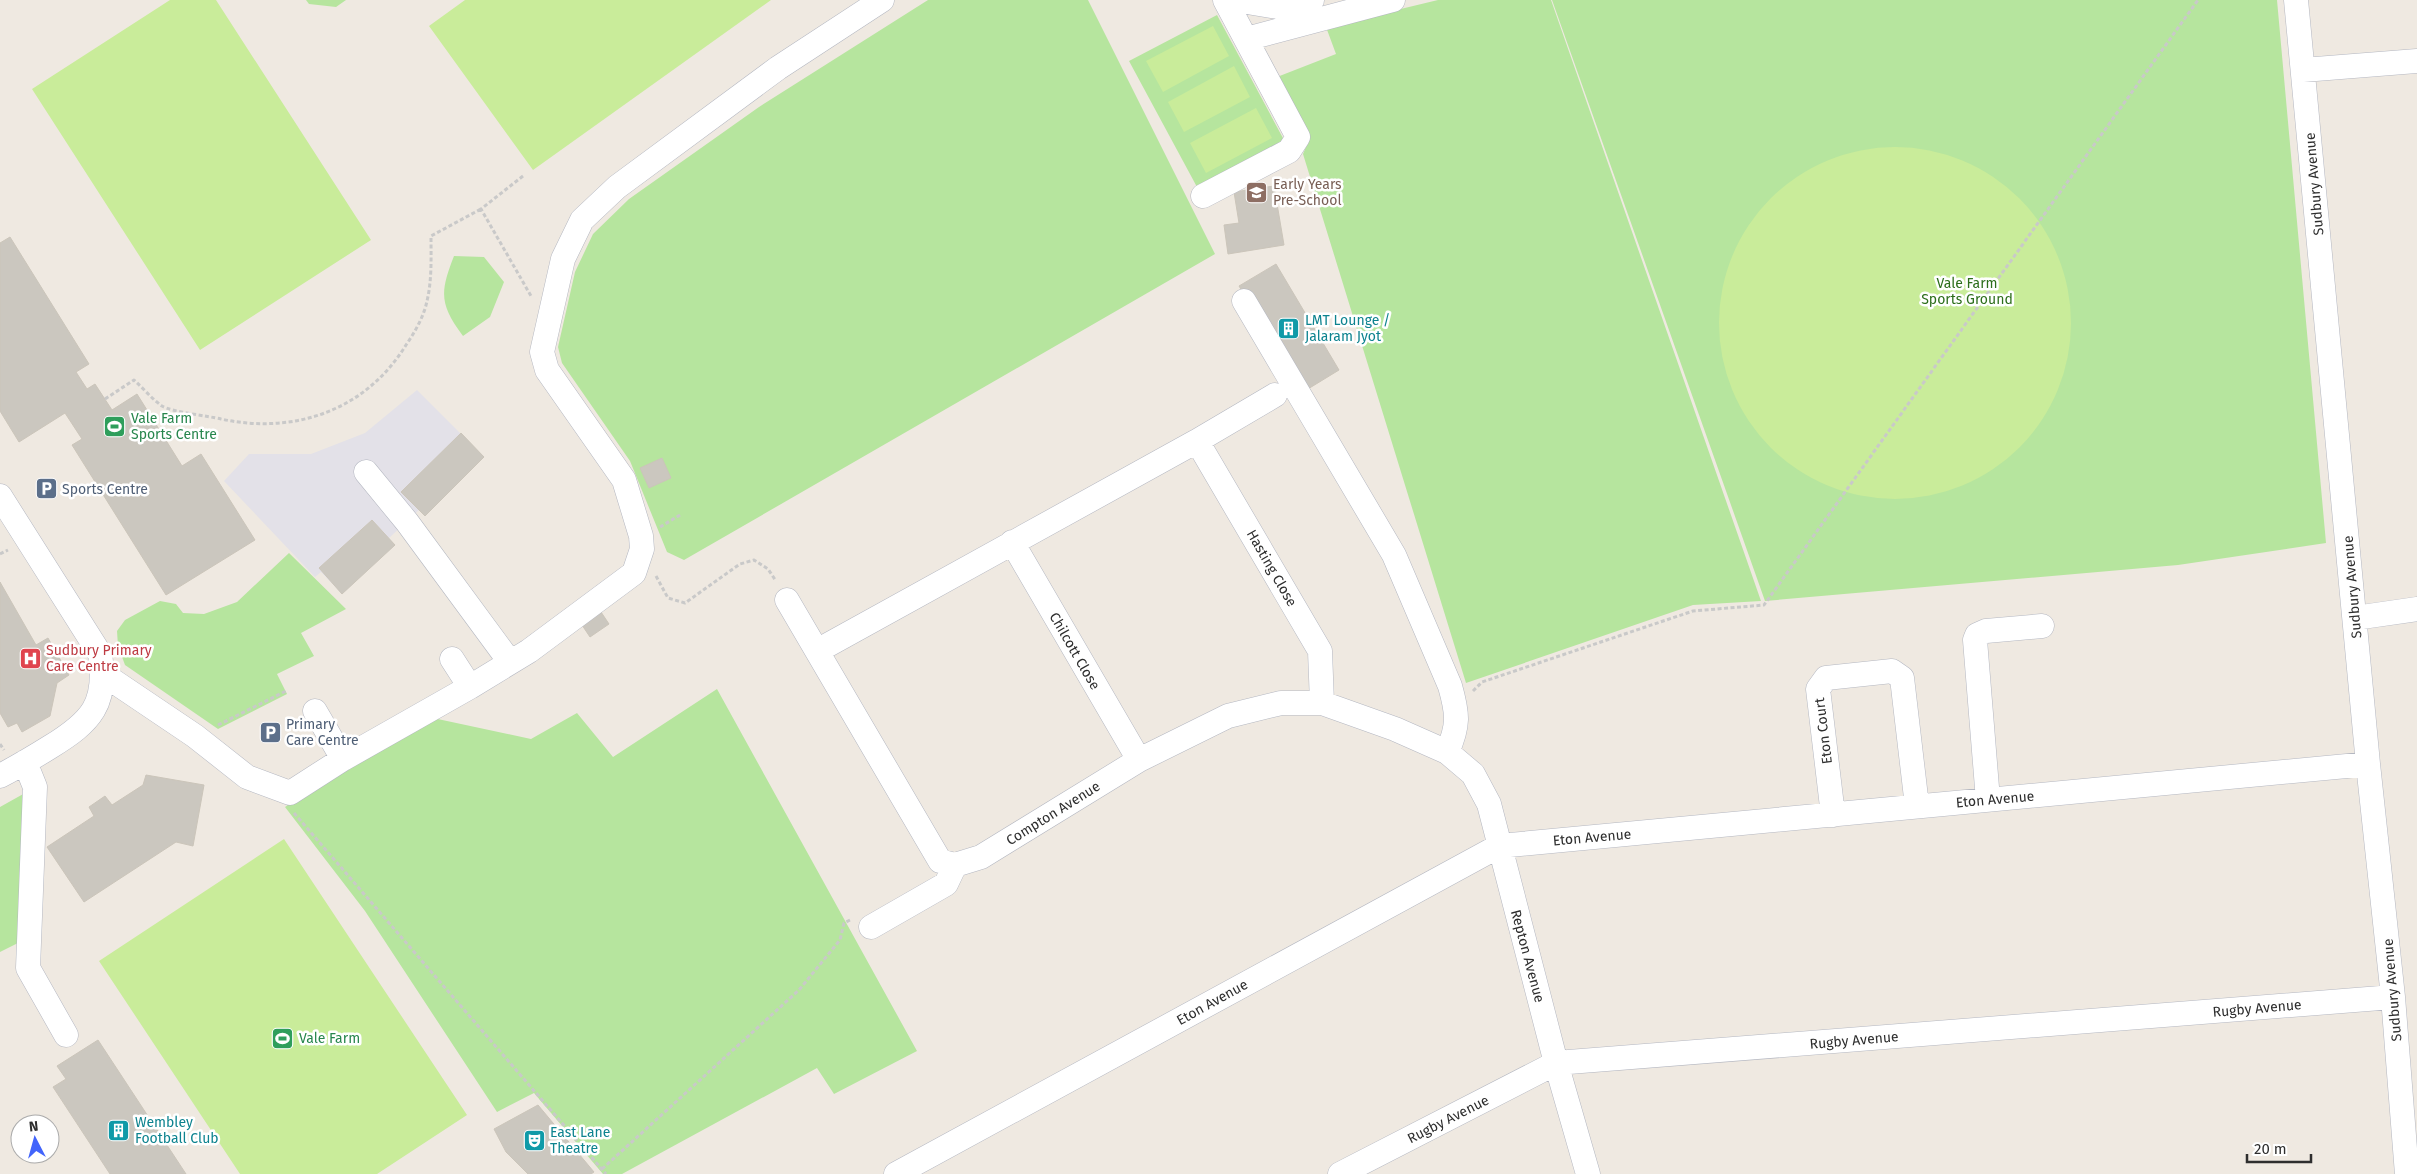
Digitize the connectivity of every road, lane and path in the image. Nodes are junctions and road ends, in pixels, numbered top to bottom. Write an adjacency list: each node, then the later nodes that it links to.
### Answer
1 (882, 0): 22 (street)
2 (1225, 0): 8 (street)
3 (1235, 0): 4 (street)
4 (1312, 0)
5 (1394, 0): 8 (street)
6 (2198, 0): 32 (path)
7 (2296, 0): 10 (street, Sudbury Avenue)
8 (1246, 38): 12 (street)
9 (2417, 60): 10 (street)
10 (2303, 70): 25 (street, Sudbury Avenue)
11 (522, 176): 13 (path)
12 (1203, 196)
13 (481, 209): 14 (path); 17 (path)
14 (532, 298)
15 (1244, 301): 32 (street)
16 (1275, 395): 18 (street)
17 (105, 399)
18 (1196, 441): 21 (street); 35 (street, Hasting Close)
19 (366, 472): 29 (street)
20 (0, 496): 31 (street)
21 (1012, 542): 28 (street); 40 (street, Chilcott Close)
22 (642, 549): 23 (path); 29 (street)
23 (787, 600): 28 (street)
24 (2417, 610): 25 (street)
25 (2355, 618): 42 (street, Sudbury Avenue)
26 (508, 626): 29 (street)
27 (2042, 626): 45 (street)
28 (817, 651): 49 (street)
29 (505, 656): 33 (street)
30 (452, 659): 33 (street)
31 (103, 674): 37 (street); 41 (street)
32 (1456, 687): 38 (street)
33 (470, 688): 39 (street)
34 (286, 691): 37 (path)
35 (1322, 703): 38 (street, Compton Avenue); 40 (street, Compton Avenue)
36 (315, 711): 39 (street)
37 (195, 736): 44 (street)
38 (1446, 752): 48 (street, Repton Avenue)
39 (343, 759): 44 (street)
40 (1139, 760): 49 (street, Compton Avenue)
41 (25, 762): 43 (street); 53 (street)
42 (2368, 764): 45 (street, Eton Avenue); 52 (street, Sudbury Avenue)
43 (0, 776)
44 (290, 794): 55 (path)
45 (1988, 800): 46 (street, Eton Avenue)
46 (1917, 806): 47 (street, Eton Avenue); 47 (street, Eton Court)
47 (1833, 814): 48 (street, Eton Avenue)
48 (1499, 846): 54 (street, Repton Avenue); 57 (street, Eton Avenue)
49 (955, 865): 51 (street)
50 (846, 922): 55 (path)
51 (871, 927)
52 (2393, 997): 54 (street, Rugby Avenue); 60 (street, Sudbury Avenue)
53 (66, 1035)
54 (1556, 1063): 58 (street, Rugby Avenue); 59 (street, Repton Avenue)
55 (602, 1169): 56 (path)
56 (606, 1174)
57 (896, 1174)
58 (1340, 1174)
59 (1588, 1174)
60 (2407, 1174)

